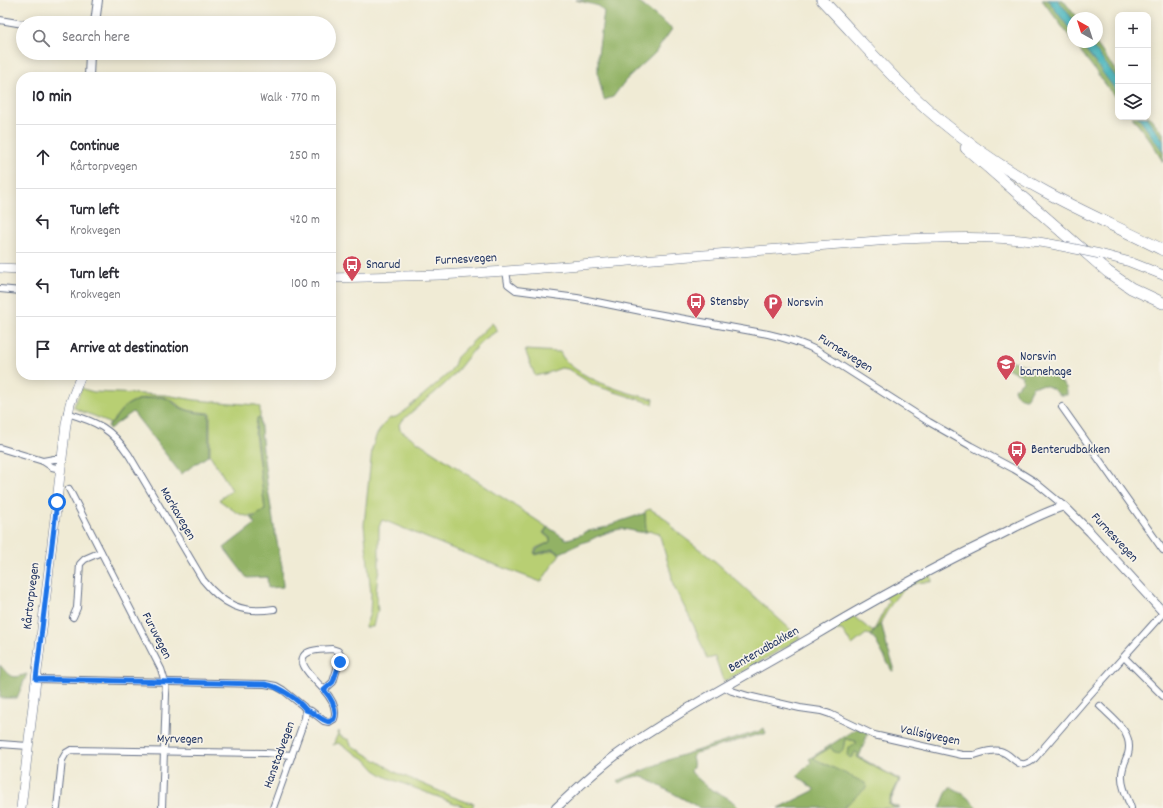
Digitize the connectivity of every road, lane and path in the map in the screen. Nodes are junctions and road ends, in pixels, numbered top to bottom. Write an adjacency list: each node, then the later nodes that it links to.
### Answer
1 (98, 0): 4 (main road)
2 (822, 0): 9 (highway)
3 (832, 0): 10 (highway)
4 (96, 16)
5 (0, 20): 6 (street)
6 (16, 23)
7 (90, 60): 8 (main road)
8 (89, 72)
9 (941, 121): 11 (highway); 19 (highway)
10 (1163, 242)
11 (1163, 250)
12 (0, 268): 13 (main road)
13 (16, 269)
14 (506, 271): 15 (main road, bridge); 16 (main road, Furnesvegen); 29 (street, Furnesvegen)
15 (1163, 275)
16 (336, 278)
17 (0, 289): 18 (street)
18 (16, 291)
19 (1163, 303)
20 (79, 380): 22 (main road, Kårtorpvegen)
21 (82, 380): 22 (main road, Kårtorpvegen)
22 (76, 388): 24 (main road, Kårtorpvegen)
23 (1062, 407): 30 (street)
24 (67, 413): 27 (main road, Kårtorpvegen); 32 (street, Markavegen)
25 (0, 448): 26 (street)
26 (43, 462): 27 (street); 27 (street)
27 (61, 464): 36 (main road, Kårtorpvegen)
28 (69, 489): 31 (street, Furuvegen)
29 (1064, 506): 33 (main road, Furnesvegen); 38 (main road, Benterudbakken)
30 (1163, 550)
31 (101, 552): 34 (street); 37 (street, Furuvegen)
32 (274, 609)
33 (1163, 613): 35 (street, Vallsigvegen)
34 (74, 617)
35 (1124, 657): 38 (street, Vallsigvegen); 40 (street)
36 (36, 679): 37 (street); 44 (main road, Kårtorpvegen)
37 (166, 682): 42 (street); 45 (street, Furuvegen)
38 (726, 686): 51 (main road, Benterudbakken)
39 (324, 690): 39 (street); 42 (street)
40 (1163, 696)
41 (1100, 706): 52 (street)
42 (306, 710): 46 (street, Hanstadvegen)
43 (0, 744): 44 (street)
44 (28, 746): 47 (main road, Kårtorpvegen)
45 (164, 751): 46 (street, Myrvegen); 48 (street, Myrvegen); 49 (street, Furuvegen)
46 (292, 755): 50 (street, Hanstadvegen)
47 (21, 808)
48 (57, 808)
49 (162, 808)
50 (273, 808)
51 (556, 808)
52 (1131, 808)

